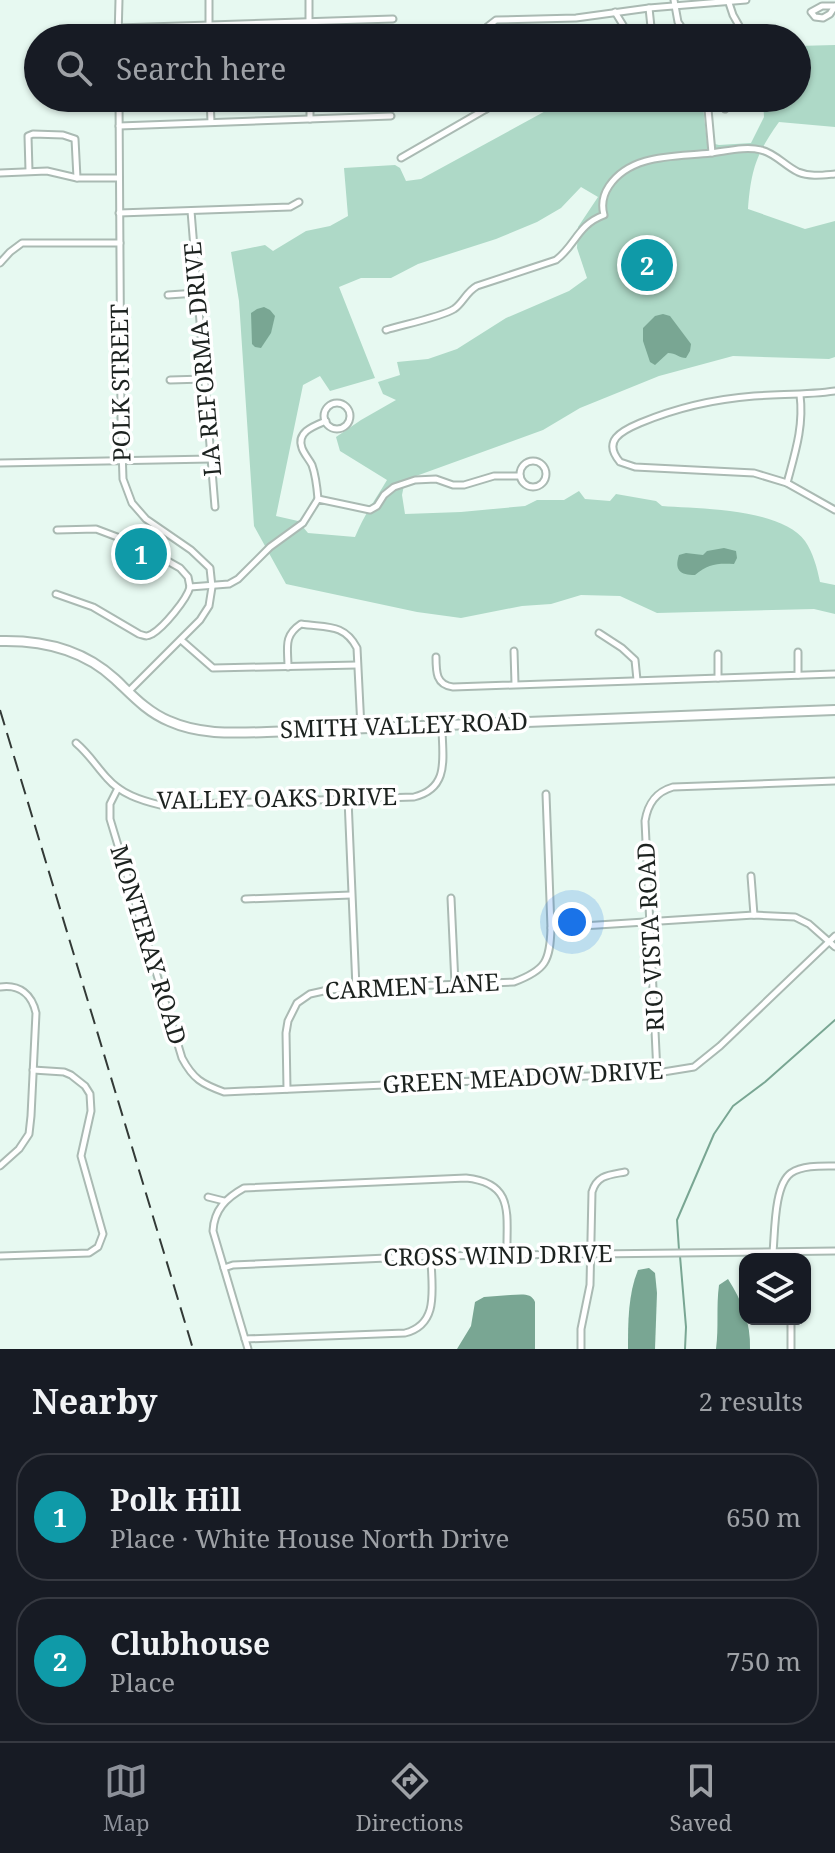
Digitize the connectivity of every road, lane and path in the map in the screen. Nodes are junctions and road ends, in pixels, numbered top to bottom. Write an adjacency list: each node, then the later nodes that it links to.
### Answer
1 (119, 0): 11 (street)
2 (209, 0): 12 (street)
3 (309, 0): 10 (street)
4 (746, 0): 6 (street)
5 (674, 3): 6 (street); 7 (street); 17 (street)
6 (729, 3): 18 (street)
7 (649, 8): 8 (street); 16 (street)
8 (615, 12): 14 (street); 15 (street)
9 (393, 19): 10 (street)
10 (309, 21): 13 (street)
11 (118, 24)
12 (208, 24)
13 (233, 24)
14 (491, 24)
15 (622, 24)
16 (651, 24)
17 (679, 24)
18 (738, 24)
19 (119, 112): 27 (street, POLK STREET)
20 (211, 112): 26 (street)
21 (310, 112): 25 (street)
22 (481, 112): 29 (street)
23 (708, 112): 28 (street)
24 (391, 116): 25 (street)
25 (310, 119): 26 (street)
26 (211, 122): 27 (street)
27 (119, 126): 34 (street, POLK STREET)
28 (712, 153): 32 (street); 42 (street)
29 (401, 158)
30 (29, 171): 31 (street); 33 (street); 33 (street)
31 (0, 173)
32 (835, 174)
33 (77, 178): 34 (street)
34 (119, 178): 37 (street, POLK STREET)
35 (299, 202): 36 (street)
36 (191, 211): 37 (street); 40 (street, LA REFORMA DRIVE)
37 (119, 213): 38 (street, POLK STREET)
38 (120, 243): 39 (street); 49 (street, POLK STREET)
39 (0, 263)
40 (197, 293): 41 (street); 43 (street, LA REFORMA DRIVE)
41 (168, 295)
42 (386, 330)
43 (204, 379): 44 (street); 48 (street, LA REFORMA DRIVE)
44 (170, 380)
45 (835, 391): 46 (street)
46 (800, 395): 52 (street); 52 (street)
47 (326, 421): 47 (street); 53 (street)
48 (211, 459): 49 (street); 54 (street, LA REFORMA DRIVE)
49 (122, 462): 50 (street); 58 (street, POLK STREET)
50 (0, 463)
51 (520, 476): 51 (street); 53 (street)
52 (787, 483): 55 (street)
53 (318, 499): 58 (street)
54 (215, 507)
55 (835, 510)
56 (57, 530): 57 (street)
57 (190, 587): 58 (street); 59 (street)
58 (212, 587): 61 (street)
59 (56, 594)
60 (599, 633): 72 (street)
61 (181, 640): 68 (street); 74 (street)
62 (0, 641): 74 (main road, SMITH VALLEY ROAD)
63 (514, 651): 73 (street)
64 (798, 652): 70 (street)
65 (718, 654): 71 (street)
66 (436, 657): 73 (street)
67 (357, 665): 68 (street); 68 (street); 77 (street)
68 (288, 667)
69 (835, 674): 70 (street)
70 (798, 675): 71 (street)
71 (718, 678): 72 (street)
72 (637, 680): 73 (street)
73 (515, 684)
74 (128, 692): 77 (main road, SMITH VALLEY ROAD)
75 (835, 710): 76 (main road, SMITH VALLEY ROAD)
76 (442, 725): 77 (main road, SMITH VALLEY ROAD); 82 (street, VALLEY OAKS DRIVE)
77 (361, 728)
78 (76, 743): 80 (street, VALLEY OAKS DRIVE)
79 (835, 781): 88 (street, RIO VISTA ROAD)
80 (118, 788): 82 (street, VALLEY OAKS DRIVE); 96 (street, MONTERAY ROAD)
81 (546, 794): 89 (street, CARMEN LANE)
82 (348, 799): 84 (street)
83 (751, 876): 87 (street)
84 (351, 895): 86 (street); 93 (street)
85 (451, 898): 91 (street)
86 (245, 899)
87 (754, 915): 88 (street); 90 (street)
88 (651, 922): 89 (street); 95 (street, RIO VISTA ROAD)
89 (551, 928): 91 (street, CARMEN LANE)
90 (834, 942): 95 (street, GREEN MEADOW DRIVE)
91 (455, 984): 93 (street, CARMEN LANE)
92 (0, 987): 94 (street)
93 (356, 988): 97 (street, CARMEN LANE)
94 (33, 1070): 98 (street); 107 (street)
95 (657, 1073): 97 (street, GREEN MEADOW DRIVE)
96 (215, 1089): 97 (street, GREEN MEADOW DRIVE)
97 (287, 1089)
98 (0, 1166)
99 (835, 1166): 104 (street)
100 (625, 1172): 105 (street)
101 (208, 1197): 102 (street)
102 (224, 1201): 106 (street); 109 (street)
103 (835, 1251): 104 (street, CROSS WIND DRIVE)
104 (773, 1252): 105 (street, CROSS WIND DRIVE)
105 (591, 1253): 106 (street, CROSS WIND DRIVE); 113 (street)
106 (507, 1255): 108 (street, CROSS WIND DRIVE)
107 (0, 1256)
108 (431, 1256): 109 (street, CROSS WIND DRIVE); 111 (street)
109 (224, 1268): 111 (street)
110 (791, 1325): 114 (street)
111 (245, 1339): 112 (street)
112 (248, 1349)
113 (581, 1349)
114 (791, 1349)

